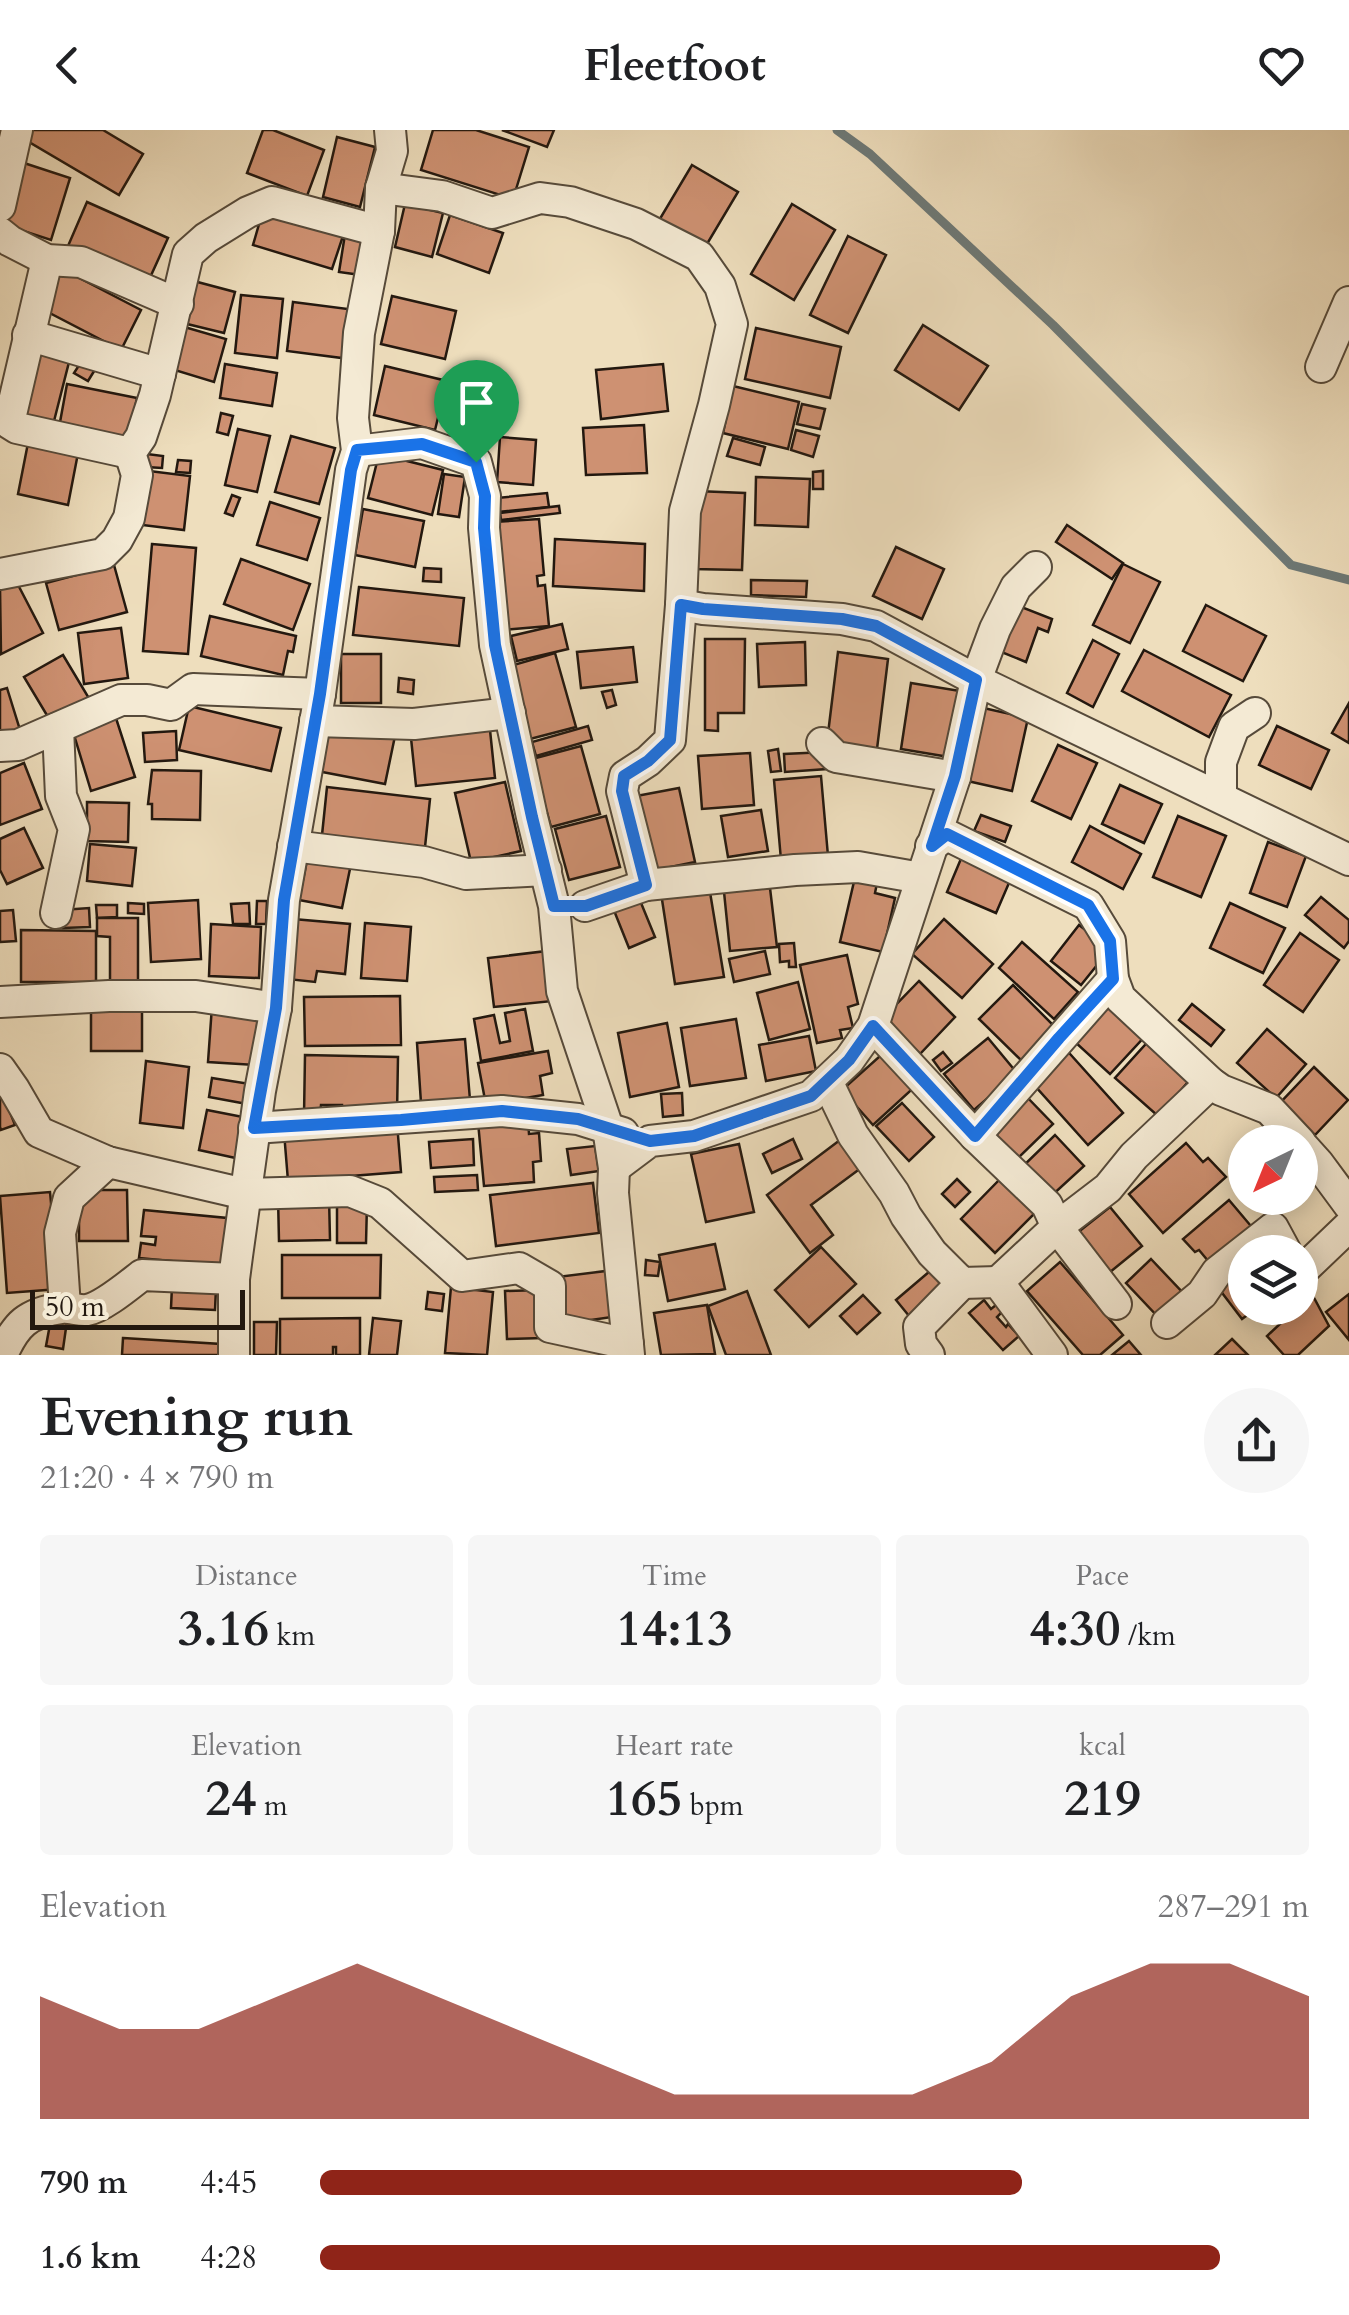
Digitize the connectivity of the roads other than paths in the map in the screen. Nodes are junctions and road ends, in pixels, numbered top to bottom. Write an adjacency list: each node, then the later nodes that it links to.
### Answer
1 (18, 130): 4 (street)
2 (390, 130): 3 (street)
3 (382, 188): 5 (street); 17 (street)
4 (0, 206)
5 (379, 231): 9 (street); 13 (street)
6 (0, 232): 7 (street)
7 (47, 260): 9 (street); 10 (street)
8 (1349, 302): 11 (street)
9 (178, 304): 12 (street)
10 (28, 335): 12 (street); 14 (street)
11 (1321, 367)
12 (160, 374): 14 (street)
13 (357, 450): 19 (street); 20 (street)
14 (130, 453): 16 (street)
15 (1036, 568): 18 (street)
16 (0, 574)
17 (681, 605): 18 (street); 32 (street)
18 (976, 680): 25 (street); 26 (street)
19 (317, 707): 20 (street); 22 (street); 27 (street)
20 (510, 713): 30 (street)
21 (1255, 713): 26 (street)
22 (58, 728): 24 (street); 35 (street)
23 (822, 743): 25 (street)
24 (0, 746)
25 (955, 776): 28 (street)
26 (1221, 798): 29 (street)
27 (294, 846): 30 (street); 39 (street)
28 (932, 846): 31 (street); 37 (street)
29 (1349, 860)
30 (546, 870): 33 (street)
31 (921, 878): 32 (street); 40 (street)
32 (646, 885): 34 (street)
33 (554, 906): 34 (street); 36 (street)
34 (586, 906): 36 (street)
35 (56, 913)
36 (560, 955): 46 (street)
37 (1113, 979): 43 (street); 47 (street)
38 (0, 1002): 39 (street)
39 (276, 1008): 45 (street)
40 (873, 1026): 42 (street); 47 (street)
41 (0, 1069): 49 (street)
42 (827, 1081): 48 (street); 60 (street)
43 (1211, 1083): 44 (street); 55 (street)
44 (1284, 1125)
45 (254, 1128): 46 (street); 52 (street)
46 (608, 1128): 48 (street); 51 (street)
47 (975, 1136): 55 (street)
48 (650, 1141): 51 (street)
49 (108, 1162): 52 (street); 62 (street)
50 (1318, 1163): 53 (street)
51 (614, 1168): 64 (street)
52 (245, 1194): 58 (street); 64 (street)
53 (1349, 1205)
54 (1349, 1226): 56 (street)
55 (1058, 1227): 59 (street); 61 (street)
56 (1318, 1256)
57 (1228, 1263): 63 (street)
58 (234, 1278): 62 (street); 66 (street)
59 (998, 1282): 60 (street); 68 (street)
60 (962, 1283): 67 (street)
61 (1116, 1304)
62 (65, 1307): 65 (street)
63 (1168, 1323)
64 (629, 1350)
65 (2, 1355)
66 (234, 1355)
67 (929, 1355)
68 (1052, 1355)

